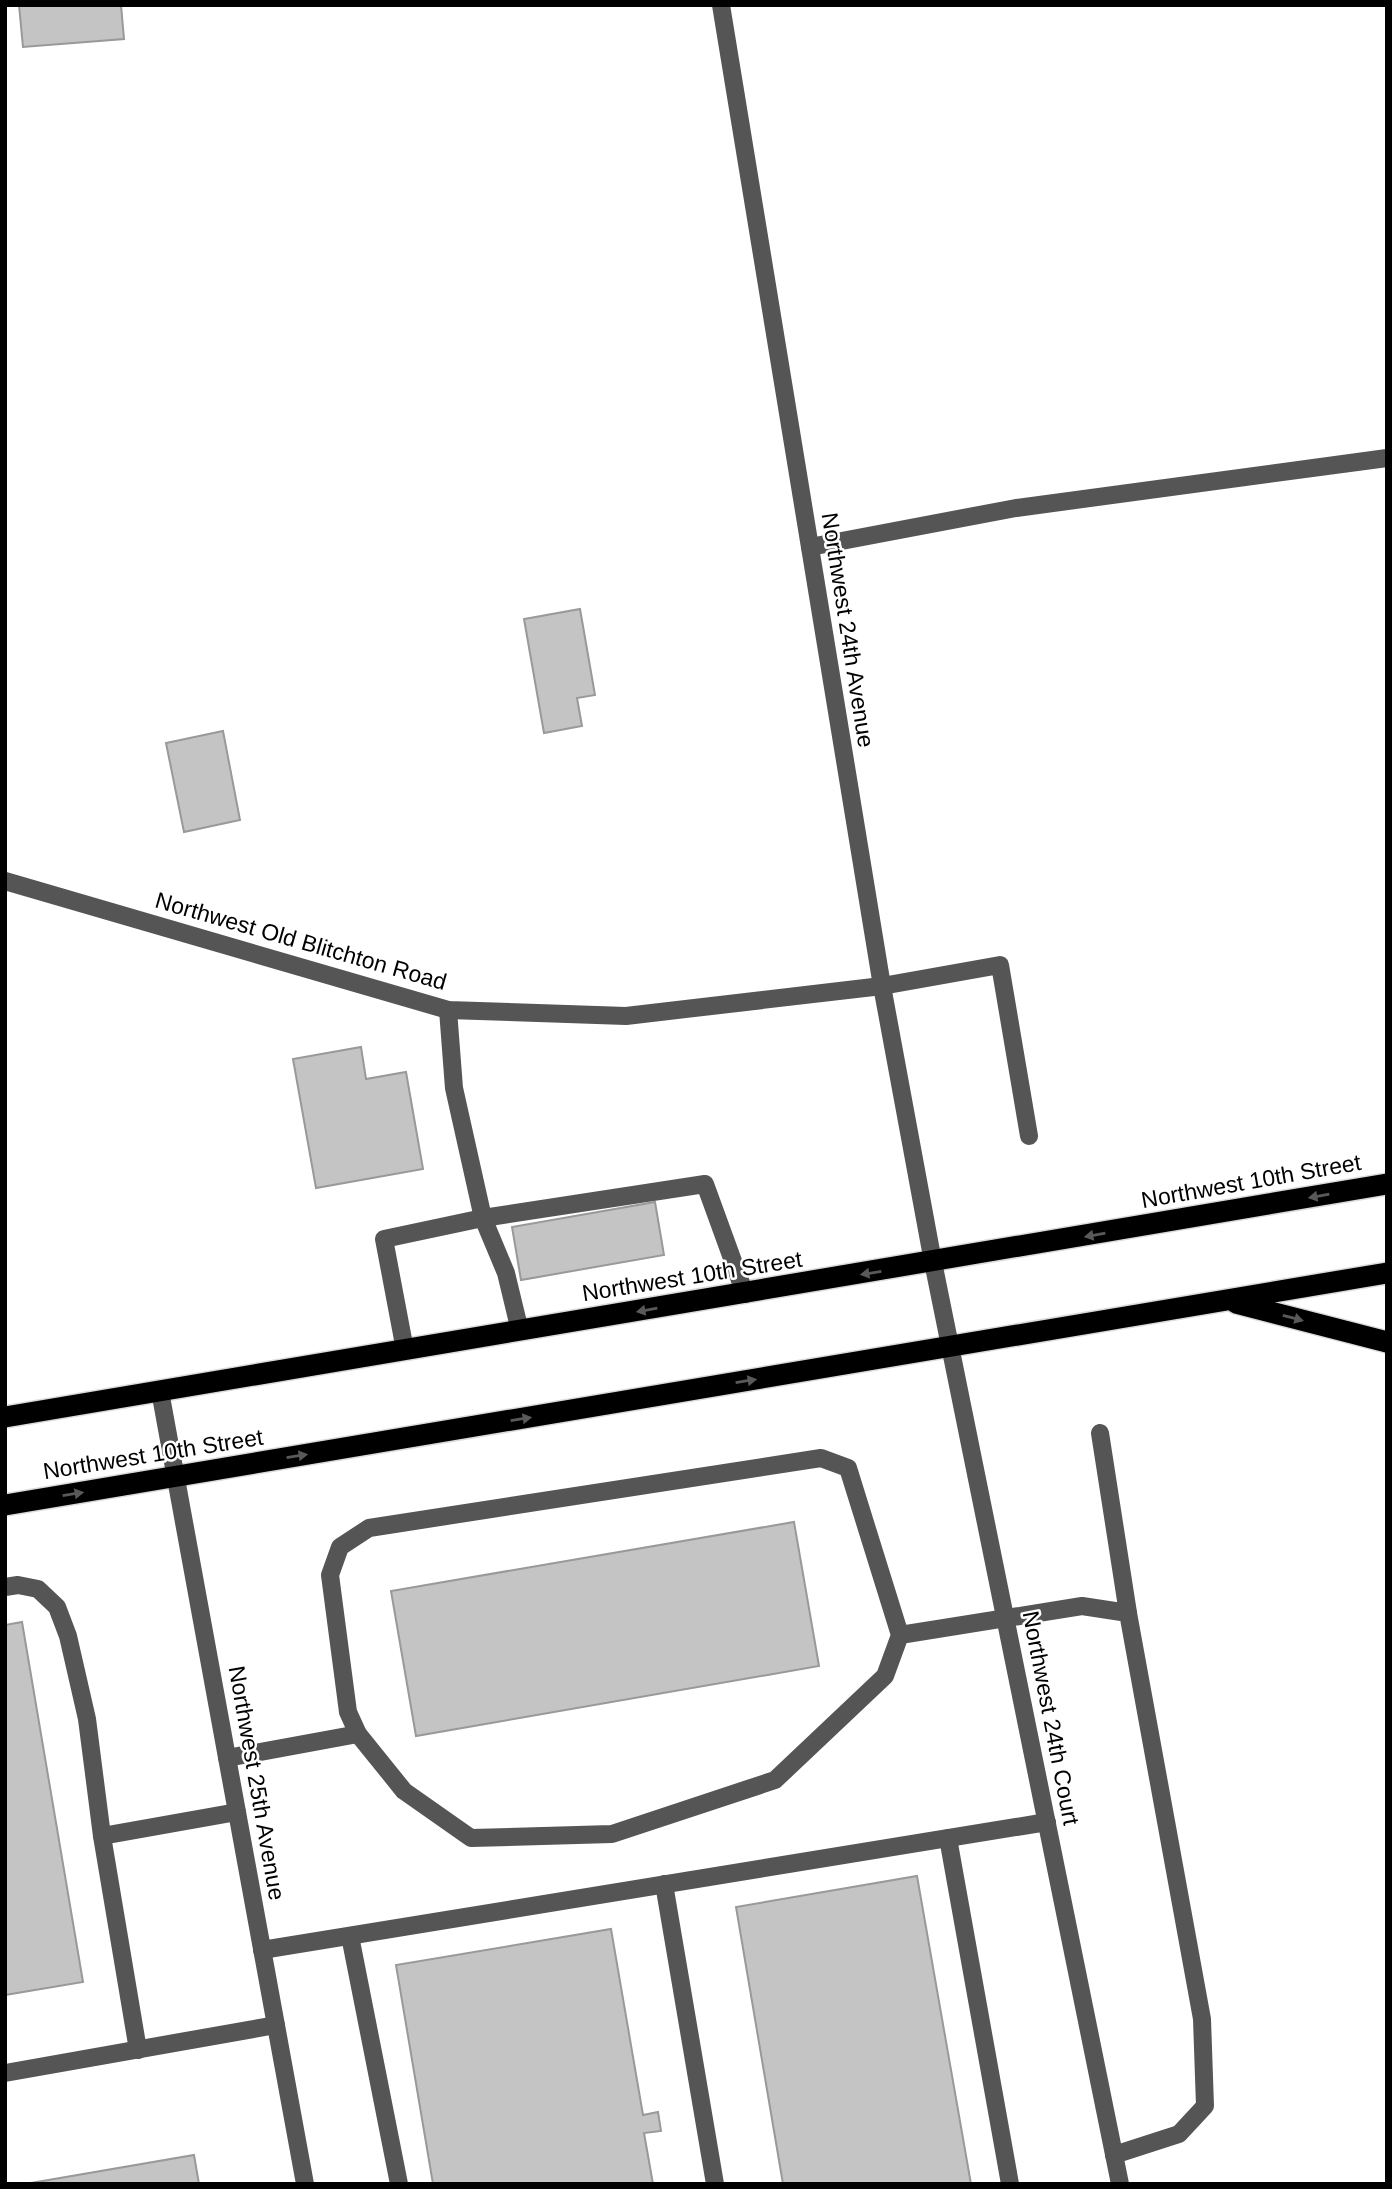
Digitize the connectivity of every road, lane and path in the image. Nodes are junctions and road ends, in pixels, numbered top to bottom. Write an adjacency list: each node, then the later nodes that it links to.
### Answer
1 (721, 5): 3 (street, Northwest 24th Avenue)
2 (1387, 458): 3 (street)
3 (810, 547): 5 (street, Northwest 24th Avenue)
4 (5, 881): 6 (street, Northwest Old Blitchton Road)
5 (882, 986): 6 (street, Northwest Old Blitchton Road); 7 (street, Northwest Old Blitchton Road); 10 (street, Northwest 24th Avenue)
6 (448, 1010): 9 (street)
7 (1030, 1136)
8 (1387, 1184): 10 (highway, Northwest 10th Street, one-way to 10)
9 (484, 1218): 12 (street); 14 (street); 17 (street)
10 (933, 1262): 12 (highway, Northwest 10th Street, one-way to 12); 16 (street, Northwest 24th Court)
11 (1387, 1273): 13 (highway, Northwest 10th Street)
12 (745, 1294): 14 (highway, Northwest 10th Street, one-way to 14)
13 (1227, 1300): 15 (highway, one-way to 15); 16 (highway, Northwest 10th Street)
14 (520, 1331): 17 (highway, Northwest 10th Street)
15 (1387, 1342)
16 (951, 1347): 21 (highway, Northwest 10th Street, one-way to 16); 25 (street, Northwest 24th Court)
17 (405, 1350): 18 (highway, Northwest 10th Street)
18 (160, 1391): 19 (highway, Northwest 10th Street); 21 (street, Northwest 25th Avenue)
19 (5, 1417)
20 (1100, 1433): 24 (street)
21 (176, 1476): 22 (highway, Northwest 10th Street, one-way to 21); 28 (street, Northwest 25th Avenue)
22 (5, 1505)
23 (5, 1587): 31 (street)
24 (1128, 1613): 25 (street); 39 (street)
25 (1006, 1621): 26 (street); 30 (street, Northwest 24th Court)
26 (900, 1635): 27 (street); 27 (street)
27 (358, 1734): 28 (street)
28 (227, 1758): 29 (street, Northwest 25th Avenue)
29 (237, 1812): 31 (street); 35 (street, Northwest 25th Avenue)
30 (1047, 1822): 32 (street); 39 (street, Northwest 24th Court)
31 (102, 1836): 37 (street)
32 (948, 1838): 33 (street); 43 (street)
33 (664, 1884): 34 (street); 42 (street)
34 (350, 1936): 35 (street); 41 (street)
35 (262, 1950): 36 (street, Northwest 25th Avenue)
36 (276, 2025): 37 (street); 40 (street, Northwest 25th Avenue)
37 (138, 2050): 38 (street)
38 (5, 2073)
39 (1114, 2155): 44 (street, Northwest 24th Court)
40 (305, 2184)
41 (399, 2184)
42 (715, 2184)
43 (1010, 2184)
44 (1120, 2184)

